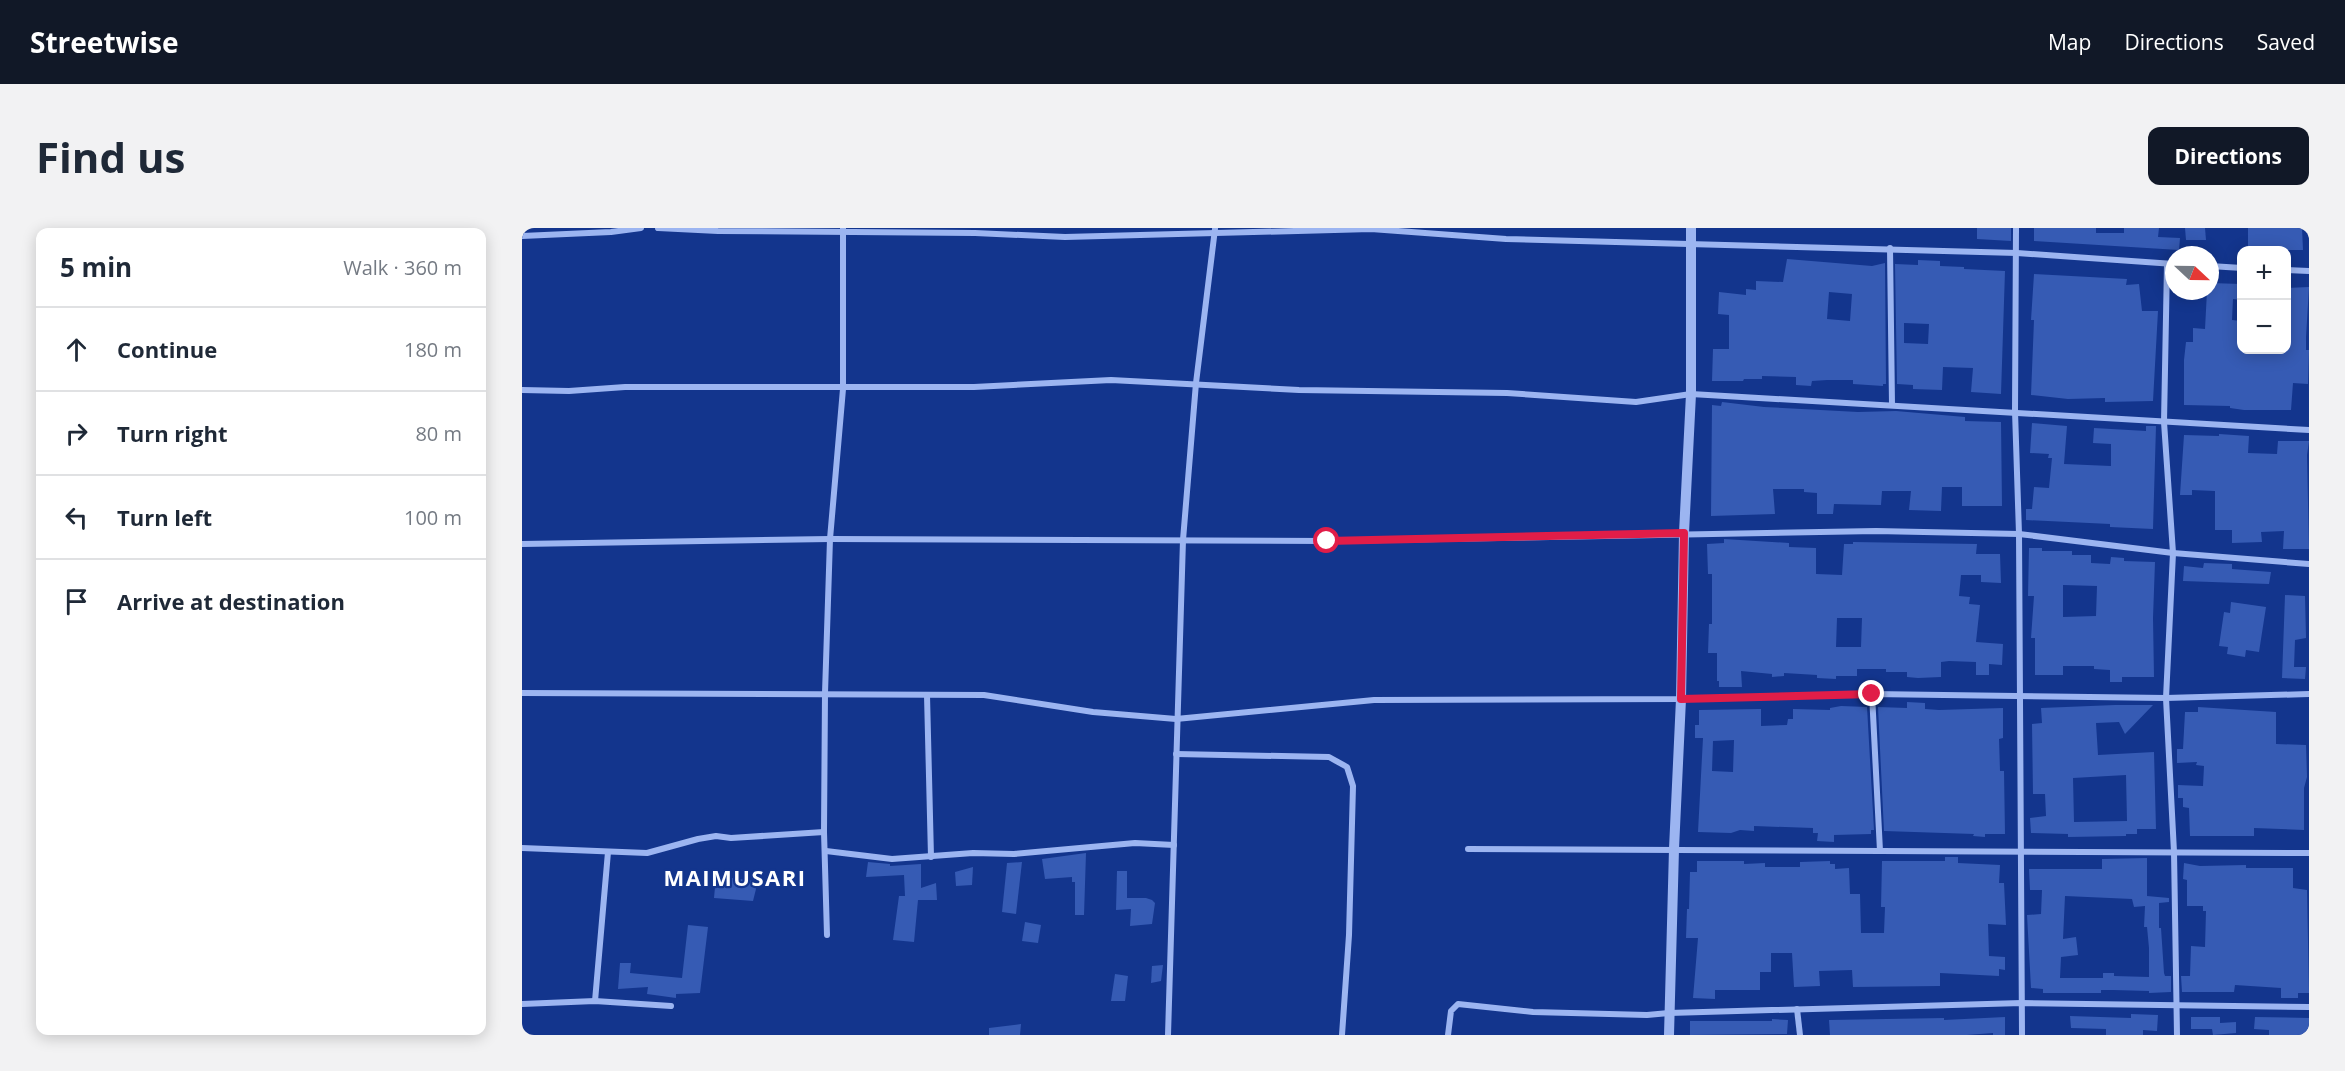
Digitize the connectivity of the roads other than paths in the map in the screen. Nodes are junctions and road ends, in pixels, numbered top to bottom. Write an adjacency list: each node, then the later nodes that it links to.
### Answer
1 (641, 228): 7 (street)
2 (658, 228): 5 (street)
3 (1691, 228): 8 (street)
4 (2016, 228): 10 (street)
5 (843, 230): 6 (street); 18 (street)
6 (1215, 230): 8 (street); 17 (street)
7 (522, 236)
8 (1691, 244): 9 (street); 20 (street)
9 (1890, 248): 10 (street); 21 (street)
10 (2017, 253): 11 (street); 22 (street)
11 (2165, 264)
12 (2219, 267): 13 (street)
13 (2237, 268)
14 (2291, 270): 15 (street)
15 (2309, 271)
16 (2169, 300): 23 (street)
17 (1196, 383): 18 (street); 20 (street); 28 (street)
18 (843, 389): 19 (street); 27 (street)
19 (522, 390)
20 (1691, 394): 21 (street); 25 (street)
21 (1892, 405): 22 (street)
22 (2015, 411): 23 (street); 26 (street)
23 (2164, 422): 24 (street); 30 (street)
24 (2309, 430)
25 (1684, 533): 26 (street); 28 (street); 39 (street)
26 (2019, 534): 30 (street); 37 (street)
27 (830, 539): 28 (street); 29 (street); 33 (street)
28 (1183, 540): 40 (street)
29 (522, 544)
30 (2173, 553): 31 (street); 38 (street)
31 (2309, 564)
32 (522, 693): 33 (street)
33 (825, 693): 36 (street); 42 (street)
34 (1872, 694): 37 (street); 39 (street); 48 (street)
35 (2309, 694): 38 (street)
36 (927, 695): 40 (street); 53 (street)
37 (2020, 695): 38 (street); 49 (street)
38 (2166, 698): 51 (street)
39 (1681, 699): 40 (street); 46 (street)
40 (1176, 719): 41 (street)
41 (1176, 754): 43 (street); 64 (street)
42 (824, 832): 47 (street); 50 (street)
43 (1174, 845): 53 (street); 63 (street)
44 (522, 848): 50 (street)
45 (1468, 849): 46 (street)
46 (1674, 849): 48 (street); 62 (street)
47 (826, 850): 53 (street); 54 (street)
48 (1880, 851): 49 (street)
49 (2020, 851): 51 (street); 56 (street)
50 (608, 852): 55 (street)
51 (2174, 852): 52 (street); 58 (street)
52 (2309, 853)
53 (931, 858)
54 (828, 935)
55 (595, 1001): 57 (street); 59 (street)
56 (2022, 1003): 58 (street); 61 (street); 68 (street)
57 (522, 1004)
58 (2176, 1005): 60 (street); 69 (street)
59 (671, 1006)
60 (2309, 1007)
61 (1797, 1009): 62 (street); 67 (street)
62 (1669, 1013): 65 (street); 66 (street)
63 (1168, 1035)
64 (1342, 1035)
65 (1448, 1035)
66 (1669, 1035)
67 (1800, 1035)
68 (2022, 1035)
69 (2177, 1035)

